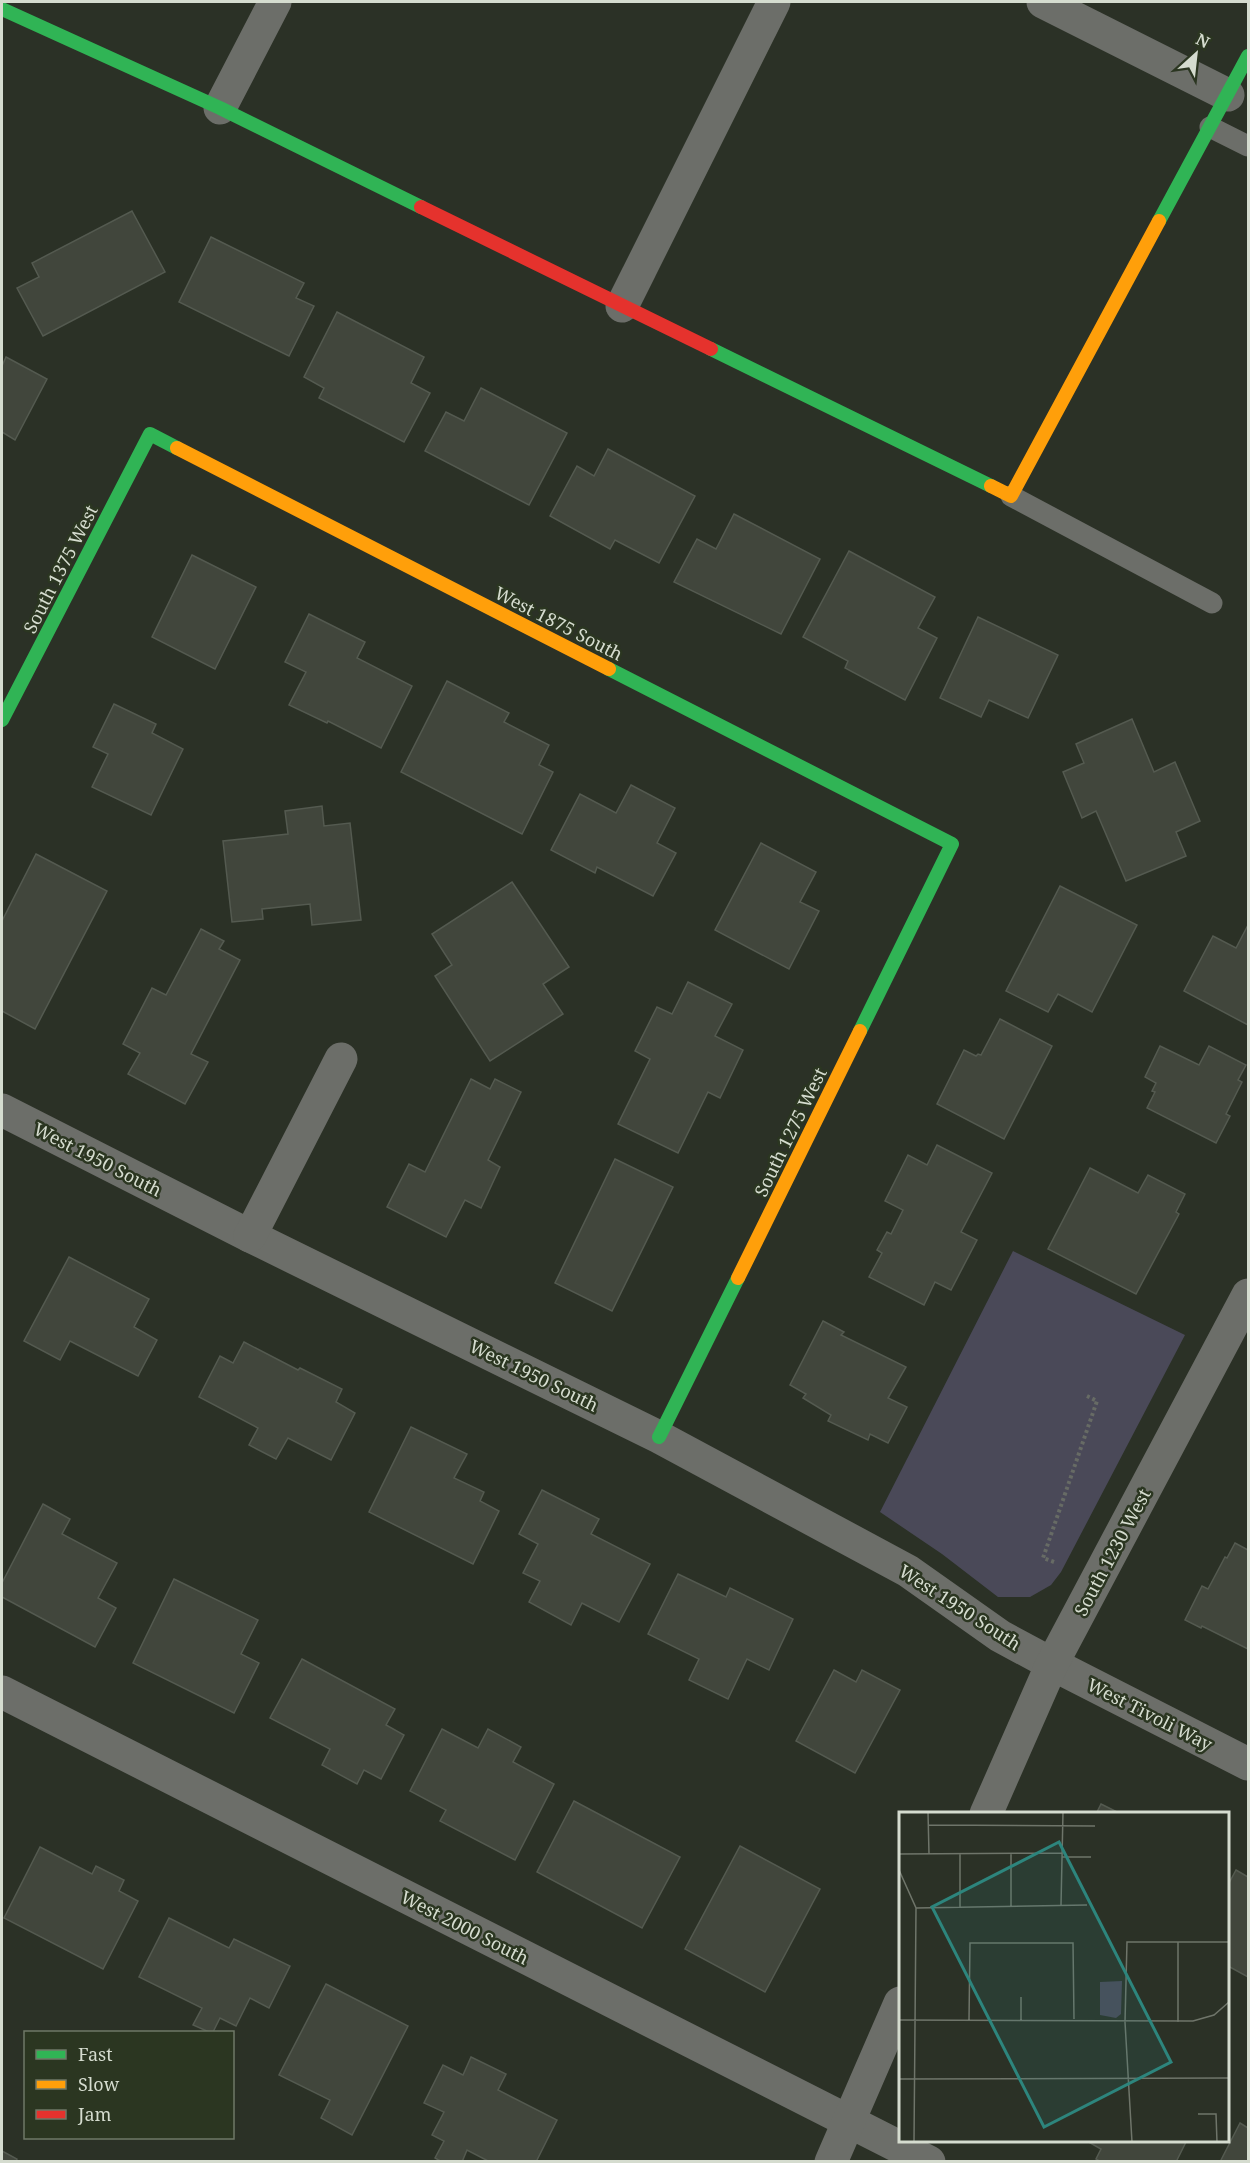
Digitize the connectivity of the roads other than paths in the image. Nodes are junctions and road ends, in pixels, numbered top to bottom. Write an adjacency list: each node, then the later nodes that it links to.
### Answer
1 (275, 2): 7 (street)
2 (774, 2): 10 (street)
3 (1043, 2): 6 (street)
4 (2, 9): 7 (street)
5 (1248, 57): 6 (street)
6 (1228, 94): 8 (street)
7 (220, 108): 10 (street)
8 (1210, 127): 9 (lane); 12 (street)
9 (1248, 146)
10 (622, 306): 12 (street)
11 (150, 434): 14 (street, South 1375 West); 15 (street, West 1875 South)
12 (1011, 496): 13 (lane)
13 (1212, 603)
14 (2, 720)
15 (952, 844): 20 (street, South 1275 West)
16 (341, 1059): 18 (street)
17 (2, 1110): 18 (street, West 1950 South)
18 (250, 1236): 20 (street, West 1950 South)
19 (1248, 1294): 21 (street, South 1230 West)
20 (659, 1437): 21 (street, West 1950 South)
21 (1052, 1664): 23 (street, West Tivoli Way); 24 (street, South 1230 West)
22 (2, 1692): 26 (street, West 2000 South)
23 (1248, 1764)
24 (987, 1812)
25 (899, 2005): 26 (street)
26 (848, 2121): 27 (street); 28 (street, West 2000 South)
27 (831, 2162)
28 (929, 2162)

